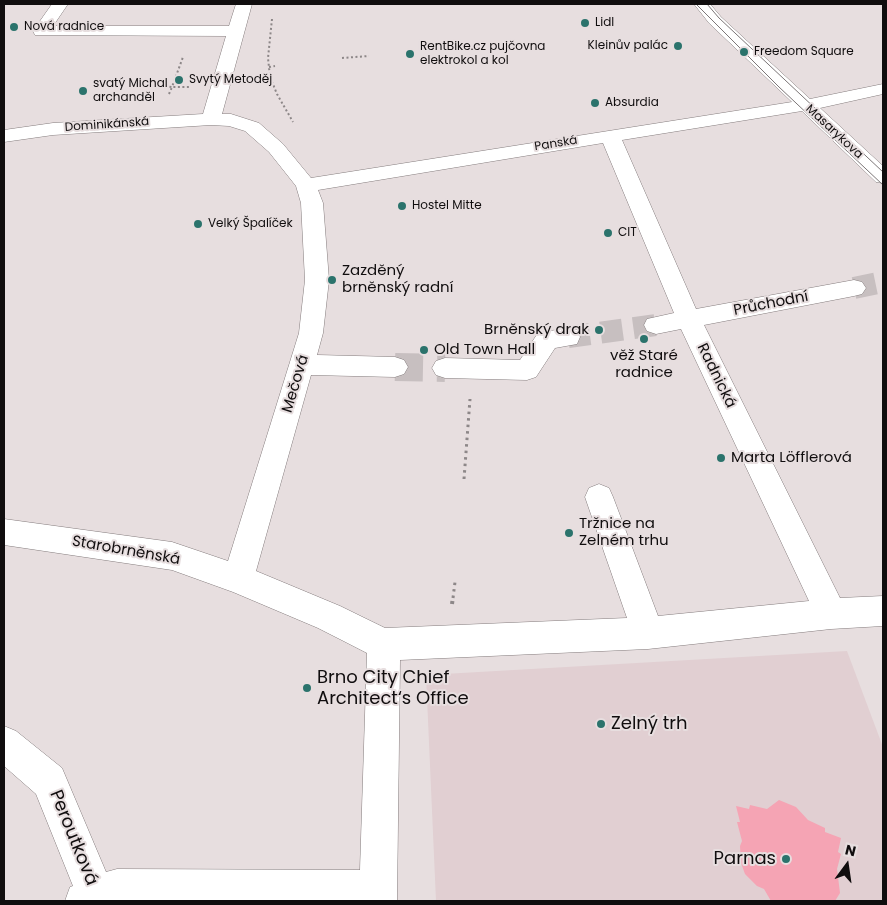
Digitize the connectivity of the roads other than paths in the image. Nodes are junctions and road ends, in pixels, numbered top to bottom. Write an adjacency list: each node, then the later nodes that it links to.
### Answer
1 (60, 4): 6 (street)
2 (244, 4): 6 (street)
3 (694, 4): 5 (street)
4 (702, 4): 5 (street)
5 (715, 12): 8 (street, Masarykova)
6 (236, 31): 9 (street)
7 (883, 89): 8 (street, Panská)
8 (806, 105): 12 (street, Panská); 13 (street, Masarykova)
9 (211, 119): 10 (street, Dominikánská); 11 (street); 14 (street, Dominikánská)
10 (4, 136)
11 (191, 136)
12 (610, 136): 14 (street, Panská); 16 (street, Radnická)
13 (883, 177)
14 (306, 185): 19 (street, Mečová)
15 (854, 288): 16 (street, Průchodní)
16 (689, 320): 17 (street, Průchodní); 26 (street, Radnická)
17 (656, 325)
18 (568, 337): 21 (street)
19 (301, 364): 20 (street); 24 (street, Mečová)
20 (395, 366)
21 (445, 368)
22 (599, 496): 27 (street)
23 (4, 532): 24 (street, Starobrněnská)
24 (238, 579): 28 (street, Starobrněnská)
25 (883, 611): 26 (street)
26 (831, 614): 27 (street)
27 (648, 632): 28 (street)
28 (384, 644): 30 (street)
29 (4, 743): 31 (street, Peroutková)
30 (378, 895): 31 (street)
31 (90, 898)

